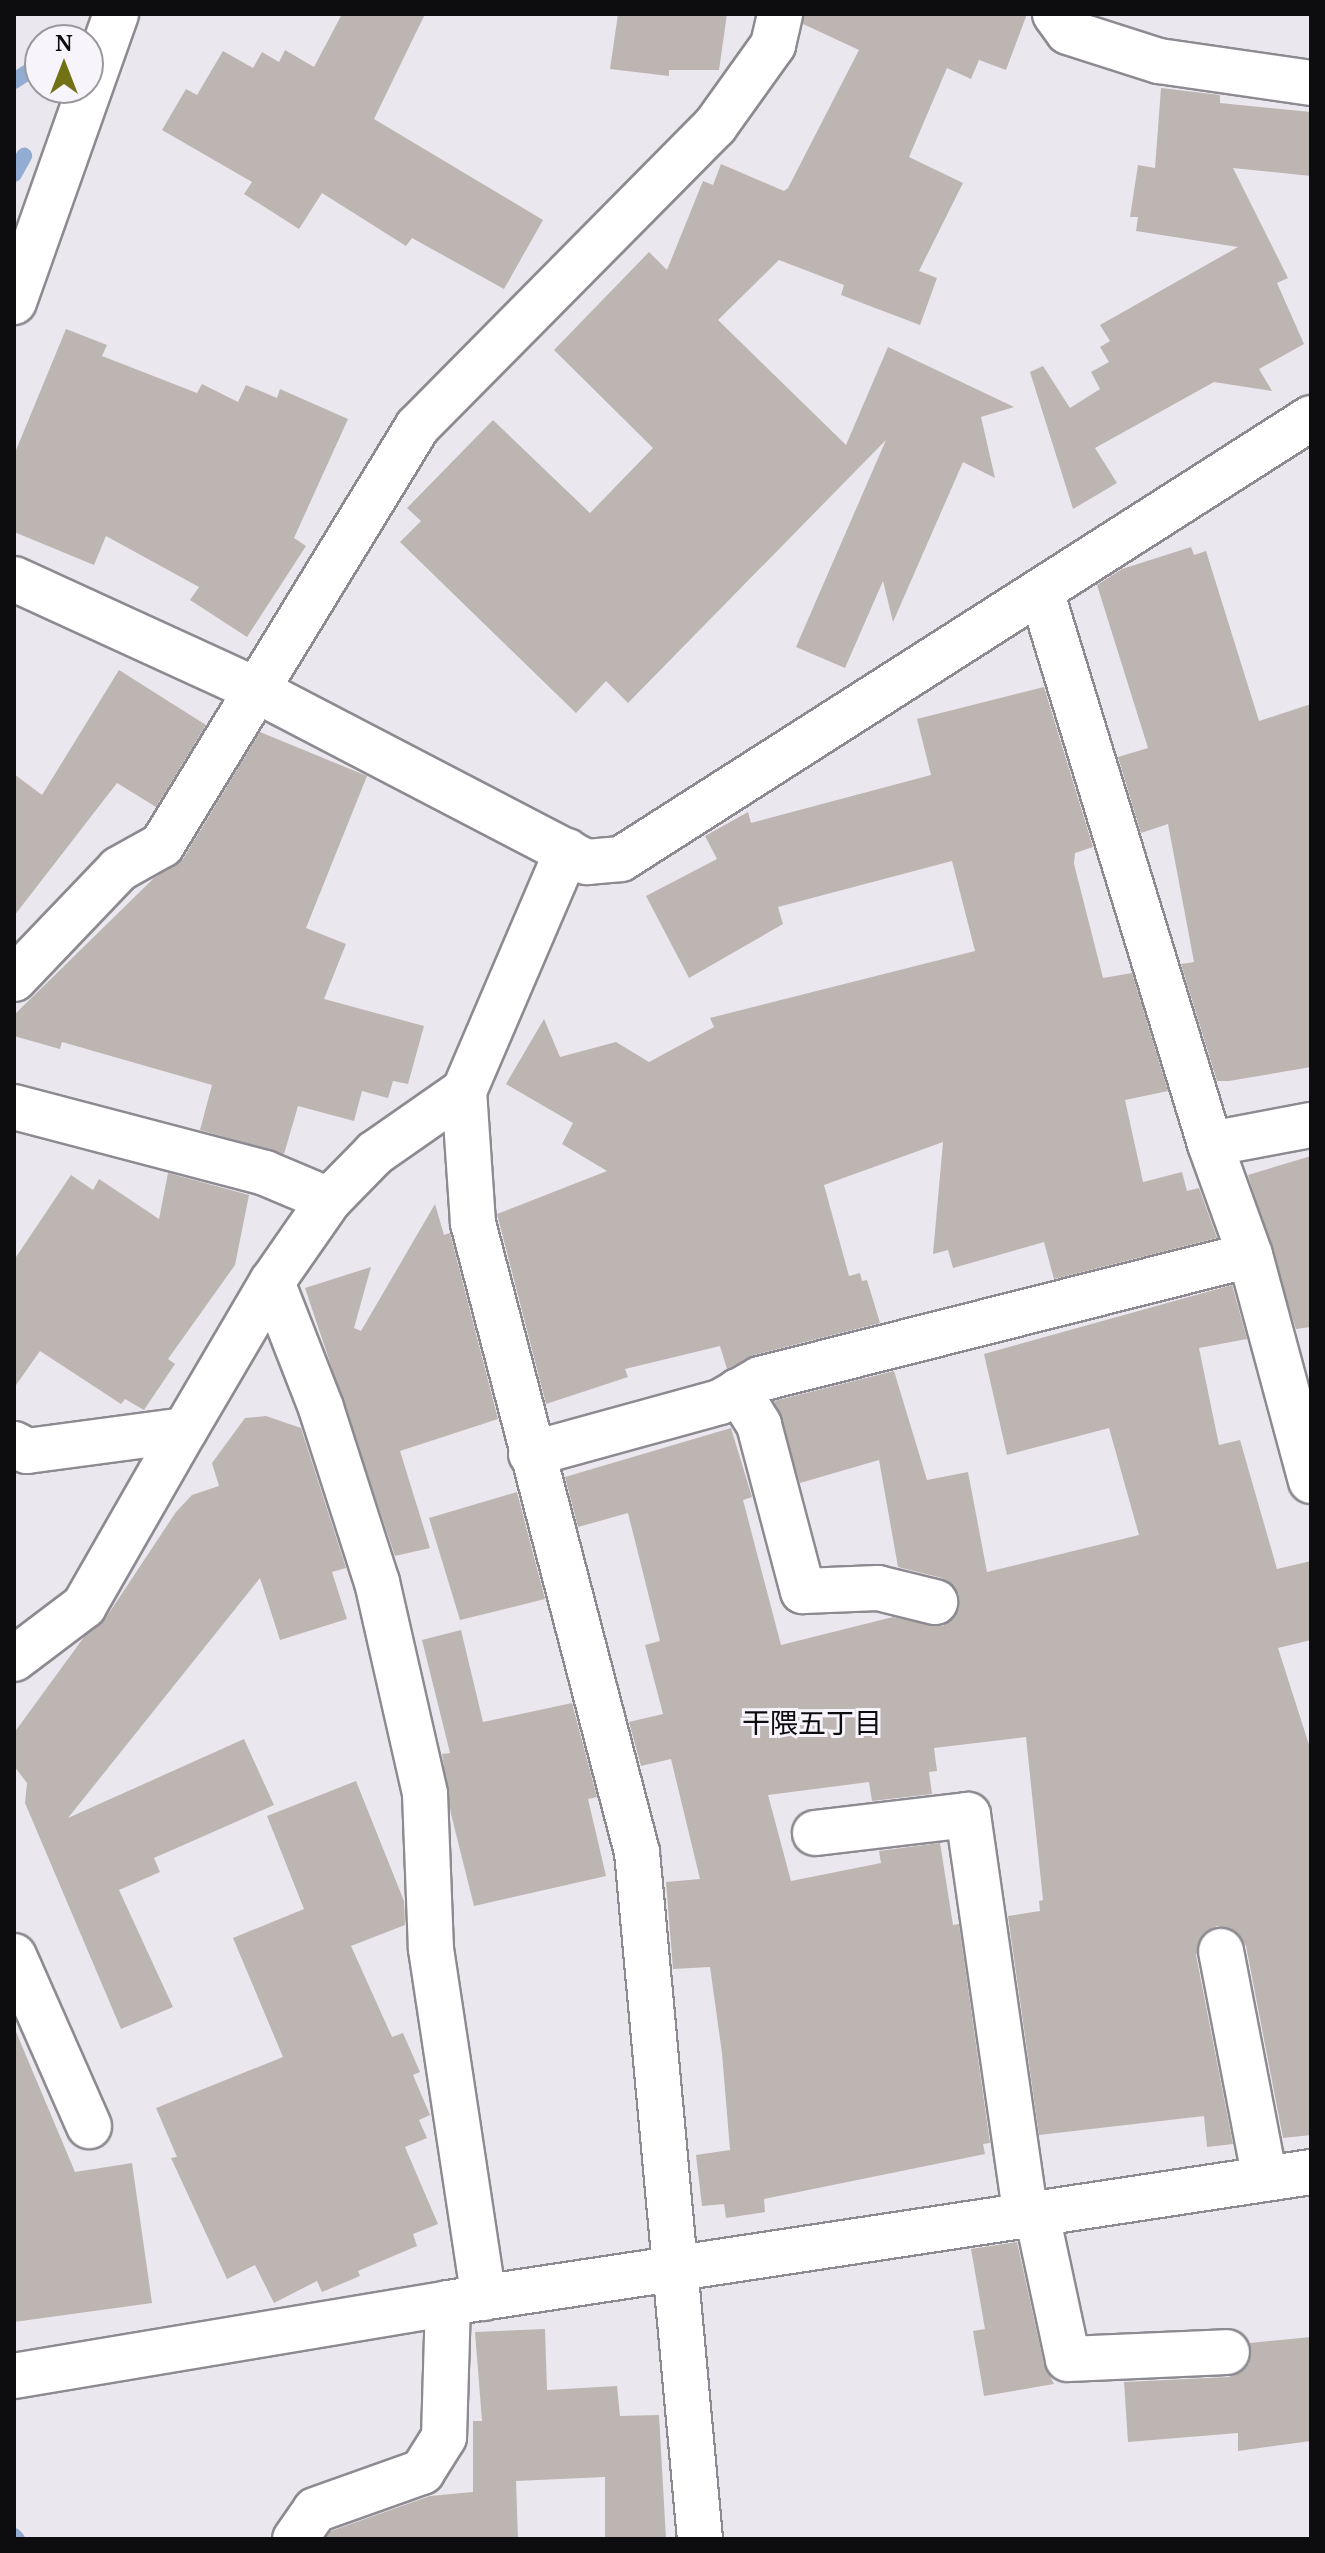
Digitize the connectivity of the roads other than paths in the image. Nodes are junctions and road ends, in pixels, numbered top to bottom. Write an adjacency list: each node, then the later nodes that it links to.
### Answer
1 (116, 14): 5 (street)
2 (780, 14): 9 (street)
3 (1055, 14): 4 (street)
4 (1311, 83)
5 (14, 302)
6 (1311, 418): 8 (street)
7 (14, 579): 9 (street)
8 (1042, 594): 10 (street); 15 (street)
9 (254, 689): 10 (street); 11 (street)
10 (567, 851): 12 (street)
11 (14, 979)
12 (464, 1091): 16 (street); 23 (street)
13 (14, 1107): 16 (street)
14 (1311, 1125): 15 (street)
15 (1210, 1144): 17 (street)
16 (329, 1200): 18 (street)
17 (1250, 1255): 19 (street); 20 (street)
18 (272, 1282): 21 (street); 35 (street)
19 (738, 1391): 23 (street); 25 (street)
20 (1302, 1406): 24 (street)
21 (185, 1430): 22 (street); 26 (street)
22 (18, 1452)
23 (531, 1454): 34 (street)
24 (1311, 1481)
25 (935, 1602)
26 (14, 1659)
27 (815, 1833): 33 (street)
28 (1221, 1951): 32 (street)
29 (14, 1956): 30 (street)
30 (89, 2126)
31 (1311, 2172): 32 (street)
32 (1265, 2179): 33 (street)
33 (1031, 2216): 34 (street); 36 (street)
34 (678, 2272): 35 (street); 39 (street)
35 (466, 2301): 37 (street); 38 (street)
36 (1227, 2352)
37 (14, 2376)
38 (295, 2539)
39 (700, 2539)

